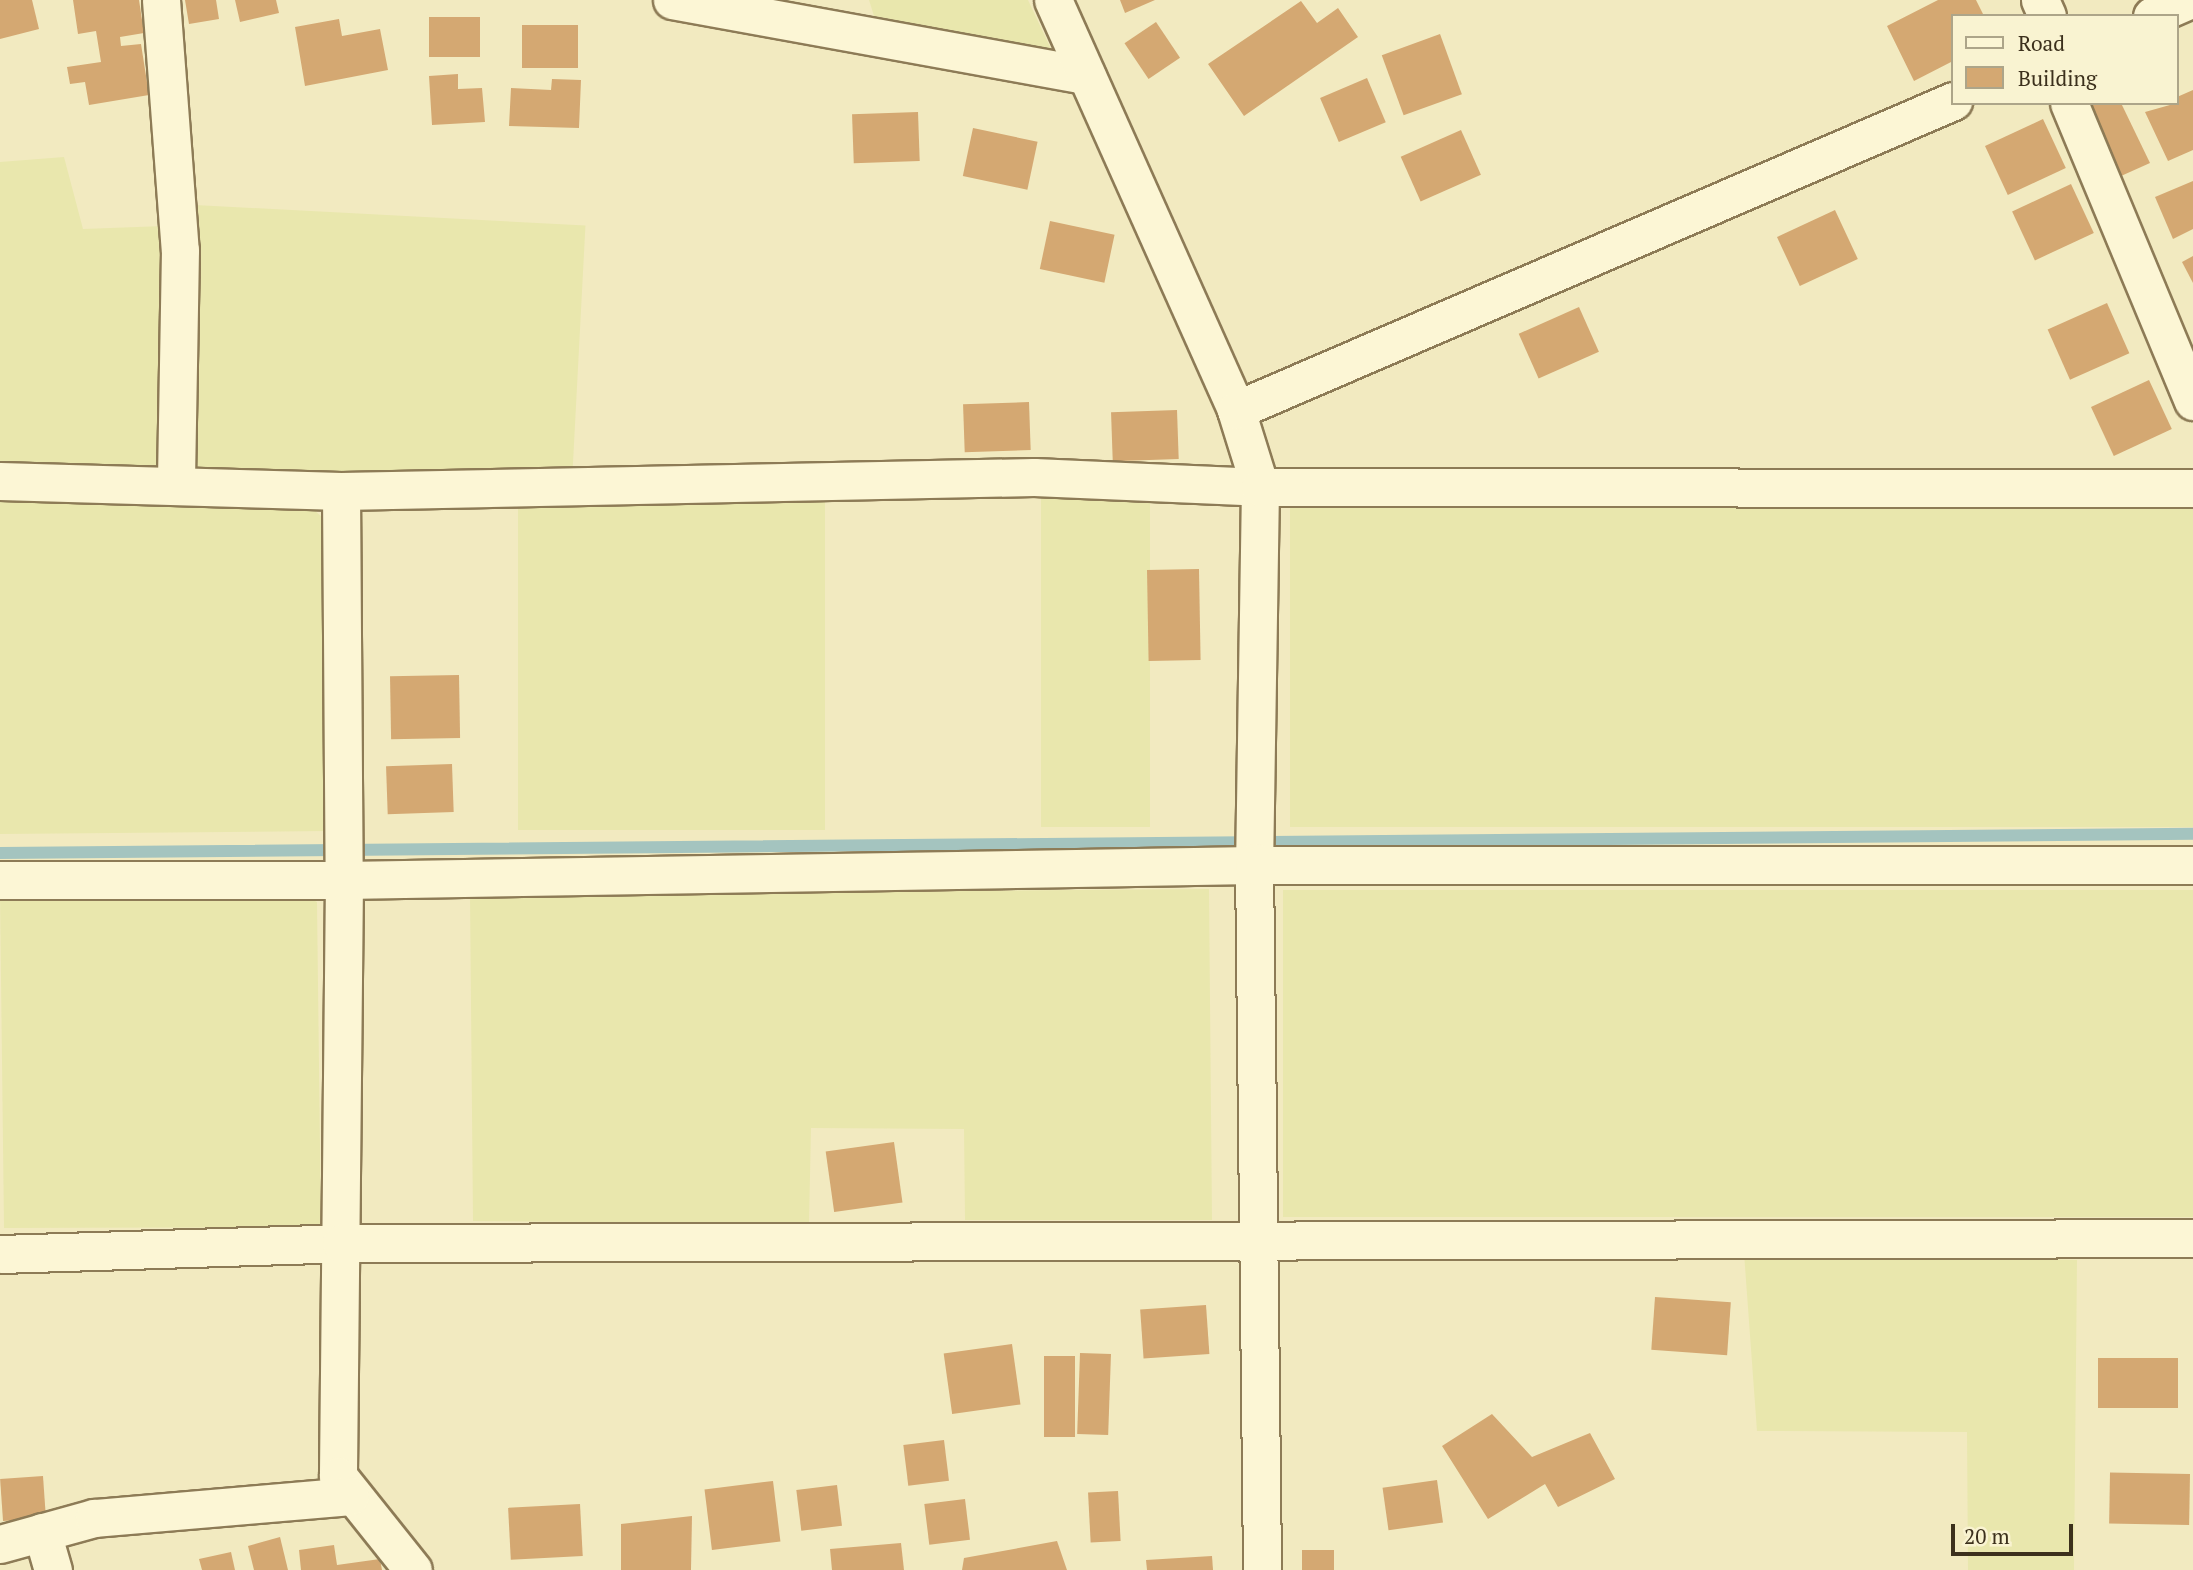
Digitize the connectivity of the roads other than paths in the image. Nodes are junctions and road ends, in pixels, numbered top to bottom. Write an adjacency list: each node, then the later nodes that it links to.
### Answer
1 (161, 0): 12 (street)
2 (672, 0): 6 (street)
3 (1053, 0): 6 (street)
4 (2189, 0): 5 (street)
5 (2157, 14)
6 (1086, 75): 10 (street)
7 (1952, 101): 10 (street)
8 (2070, 105): 9 (street)
9 (2193, 401)
10 (1236, 410): 13 (street)
11 (0, 481): 12 (street)
12 (176, 486): 15 (street)
13 (1261, 486): 14 (street); 15 (street); 16 (street)
14 (2193, 488)
15 (341, 491): 19 (street)
16 (1254, 864): 17 (street); 19 (street); 21 (street)
17 (2193, 865)
18 (0, 880): 19 (street)
19 (344, 880): 22 (street)
20 (2193, 1238): 21 (street)
21 (1260, 1242): 22 (street); 29 (street)
22 (341, 1243): 23 (street); 24 (street)
23 (0, 1254)
24 (350, 1496): 25 (street); 28 (street)
25 (42, 1532): 26 (street); 27 (street)
26 (0, 1544)
27 (53, 1570)
28 (413, 1570)
29 (1262, 1570)

